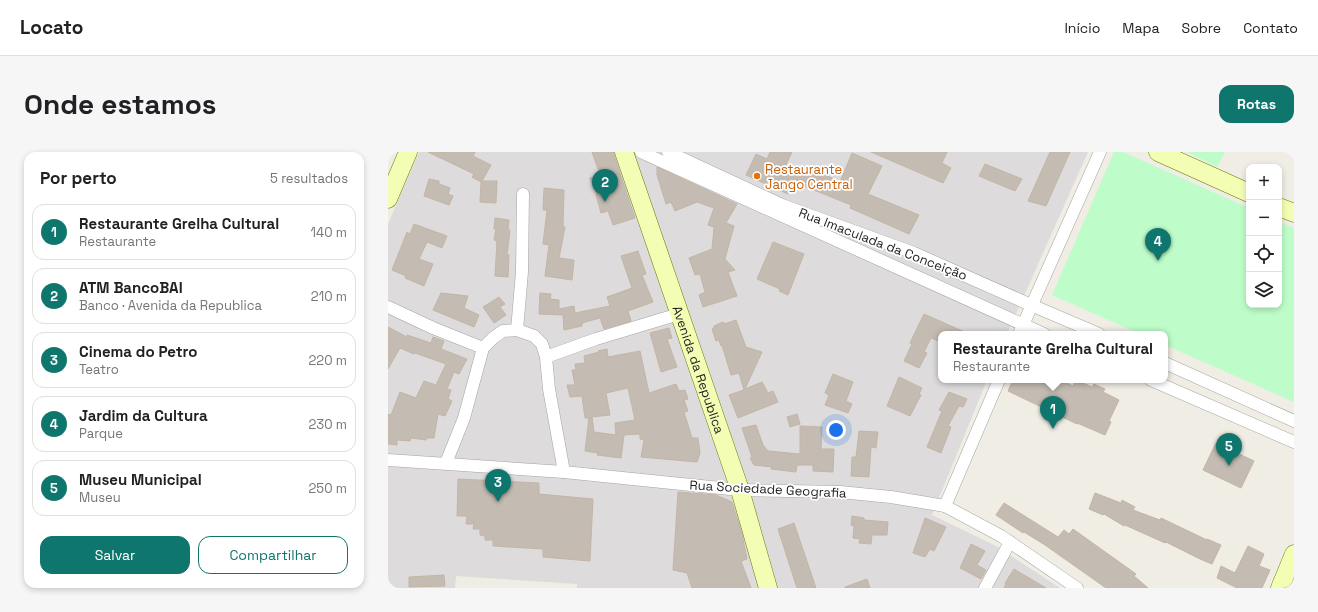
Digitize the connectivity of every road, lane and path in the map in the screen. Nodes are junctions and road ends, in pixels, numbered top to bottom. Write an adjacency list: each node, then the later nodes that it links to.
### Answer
1 (408, 152): 9 (main road)
2 (624, 152): 16 (main road, Avenida da Republica)
3 (641, 152): 13 (street, Rua Imaculada da Conceição)
4 (668, 152): 12 (street, Rua Imaculada da Conceição)
5 (1100, 152): 14 (street)
6 (1158, 152): 7 (main road)
7 (1246, 192)
8 (523, 194): 18 (street)
9 (388, 198)
10 (1282, 208): 11 (main road)
11 (1294, 214)
12 (914, 253): 13 (street); 14 (street, Rua Imaculada da Conceição)
13 (907, 271): 17 (street, Rua Imaculada da Conceição)
14 (1031, 306): 17 (street); 19 (street, Rua Imaculada da Conceição)
15 (388, 307): 20 (street)
16 (679, 314): 21 (street); 32 (main road, Avenida da Republica)
17 (1020, 329)
18 (517, 330): 20 (street); 21 (street)
19 (1092, 331)
20 (483, 348): 30 (street)
21 (546, 357): 31 (street)
22 (1168, 364): 25 (street)
23 (998, 383): 33 (street)
24 (1158, 383): 26 (street)
25 (1231, 393): 26 (street); 27 (street)
26 (1223, 411): 28 (street)
27 (1294, 420)
28 (1294, 442)
29 (388, 460): 30 (street, Rua Sociedade Geografia)
30 (446, 463): 31 (street, Rua Sociedade Geografia)
31 (564, 472): 32 (street, Rua Sociedade Geografia)
32 (740, 490): 33 (street, Rua Sociedade Geografia); 36 (main road, Avenida da Republica)
33 (945, 506): 34 (street, Rua Sociedade Geografia)
34 (1010, 542): 37 (street); 38 (street, Rua Sociedade Geografia)
35 (1294, 554): 39 (main road)
36 (768, 588)
37 (985, 588)
38 (1076, 588)
39 (1280, 588)

